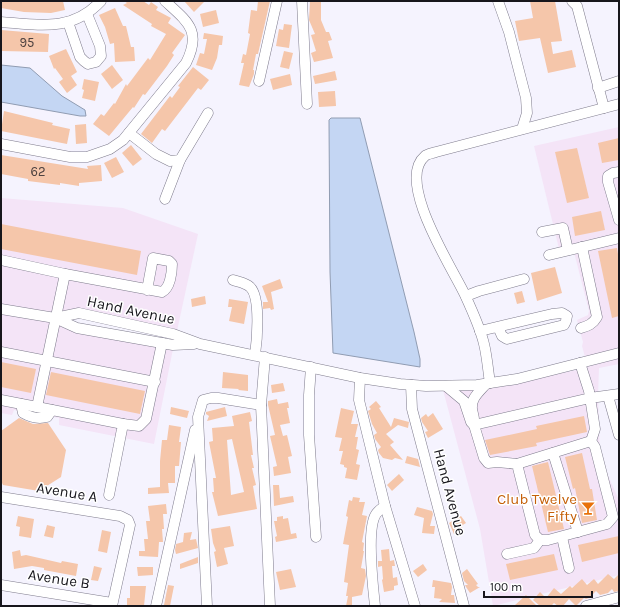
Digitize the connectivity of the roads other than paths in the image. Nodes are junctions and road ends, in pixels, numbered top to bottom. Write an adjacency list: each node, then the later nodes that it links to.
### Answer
1 (101, 1): 7 (street)
2 (165, 1): 18 (street)
3 (277, 1): 10 (street)
4 (302, 1): 13 (street)
5 (498, 1): 17 (street)
6 (572, 1): 12 (street)
7 (87, 14): 9 (street); 9 (street)
8 (1, 22): 9 (street)
9 (68, 22)
10 (259, 81)
11 (619, 81): 12 (street)
12 (598, 88): 15 (street)
13 (307, 104)
14 (619, 104): 15 (street)
15 (604, 108): 17 (street)
16 (208, 114): 20 (street)
17 (522, 129): 35 (street)
18 (129, 133): 19 (street); 20 (street)
19 (1, 144)
20 (182, 158): 23 (street)
21 (619, 172): 22 (street)
22 (615, 190): 24 (street)
23 (165, 199)
24 (619, 220)
25 (542, 232): 28 (street)
26 (619, 238): 27 (street)
27 (582, 247): 28 (street); 39 (street)
28 (568, 250): 29 (street)
29 (550, 255)
30 (1, 260): 31 (street)
31 (64, 274): 34 (street); 37 (street)
32 (233, 280): 45 (street)
33 (524, 280): 35 (street)
34 (147, 290)
35 (466, 296): 40 (street)
36 (1, 309): 37 (street, Hand Avenue)
37 (55, 318): 41 (street, Hand Avenue); 42 (street, Hand Avenue); 47 (street)
38 (498, 327): 38 (street); 40 (street)
39 (581, 328)
40 (480, 331): 52 (street)
41 (162, 343): 42 (street, Hand Avenue); 51 (street)
42 (200, 344): 45 (street, Hand Avenue)
43 (1, 352): 47 (street)
44 (619, 352): 48 (street, Hand Avenue)
45 (255, 355): 46 (street, Hand Avenue)
46 (266, 357): 49 (street, Hand Avenue); 60 (street)
47 (46, 361): 51 (street); 61 (street)
48 (580, 363): 52 (street, Hand Avenue); 57 (street)
49 (311, 367): 50 (street, Hand Avenue); 75 (street)
50 (360, 378): 53 (street, Hand Avenue); 72 (street)
51 (155, 382): 64 (street)
52 (488, 383): 54 (street, Hand Avenue); 65 (street)
53 (411, 385): 54 (street, Hand Avenue); 87 (street, Hand Avenue)
54 (446, 386): 65 (street)
55 (619, 394): 56 (street)
56 (608, 396): 57 (street); 66 (street)
57 (590, 398): 65 (street); 67 (street)
58 (1, 400): 59 (street)
59 (21, 404): 61 (street); 62 (street)
60 (261, 404): 63 (street); 84 (street)
61 (37, 407): 62 (street)
62 (52, 410): 64 (street)
63 (198, 417): 82 (street); 83 (street)
64 (123, 424): 70 (street)
65 (474, 425): 69 (street)
66 (619, 435)
67 (591, 441): 68 (street); 73 (street)
68 (553, 453): 69 (street); 73 (street)
69 (517, 464): 76 (street)
70 (109, 496)
71 (1, 497): 81 (street, Avenue A)
72 (385, 506): 85 (street); 86 (street)
73 (578, 532): 74 (street)
74 (562, 536): 76 (street); 78 (street)
75 (316, 537)
76 (540, 540): 77 (street)
77 (507, 554)
78 (569, 568)
79 (1, 585): 81 (street, Avenue B)
80 (619, 597): 88 (street)
81 (112, 604)
82 (156, 606)
83 (207, 606)
84 (270, 606)
85 (375, 606)
86 (415, 606)
87 (464, 606)
88 (586, 606)

